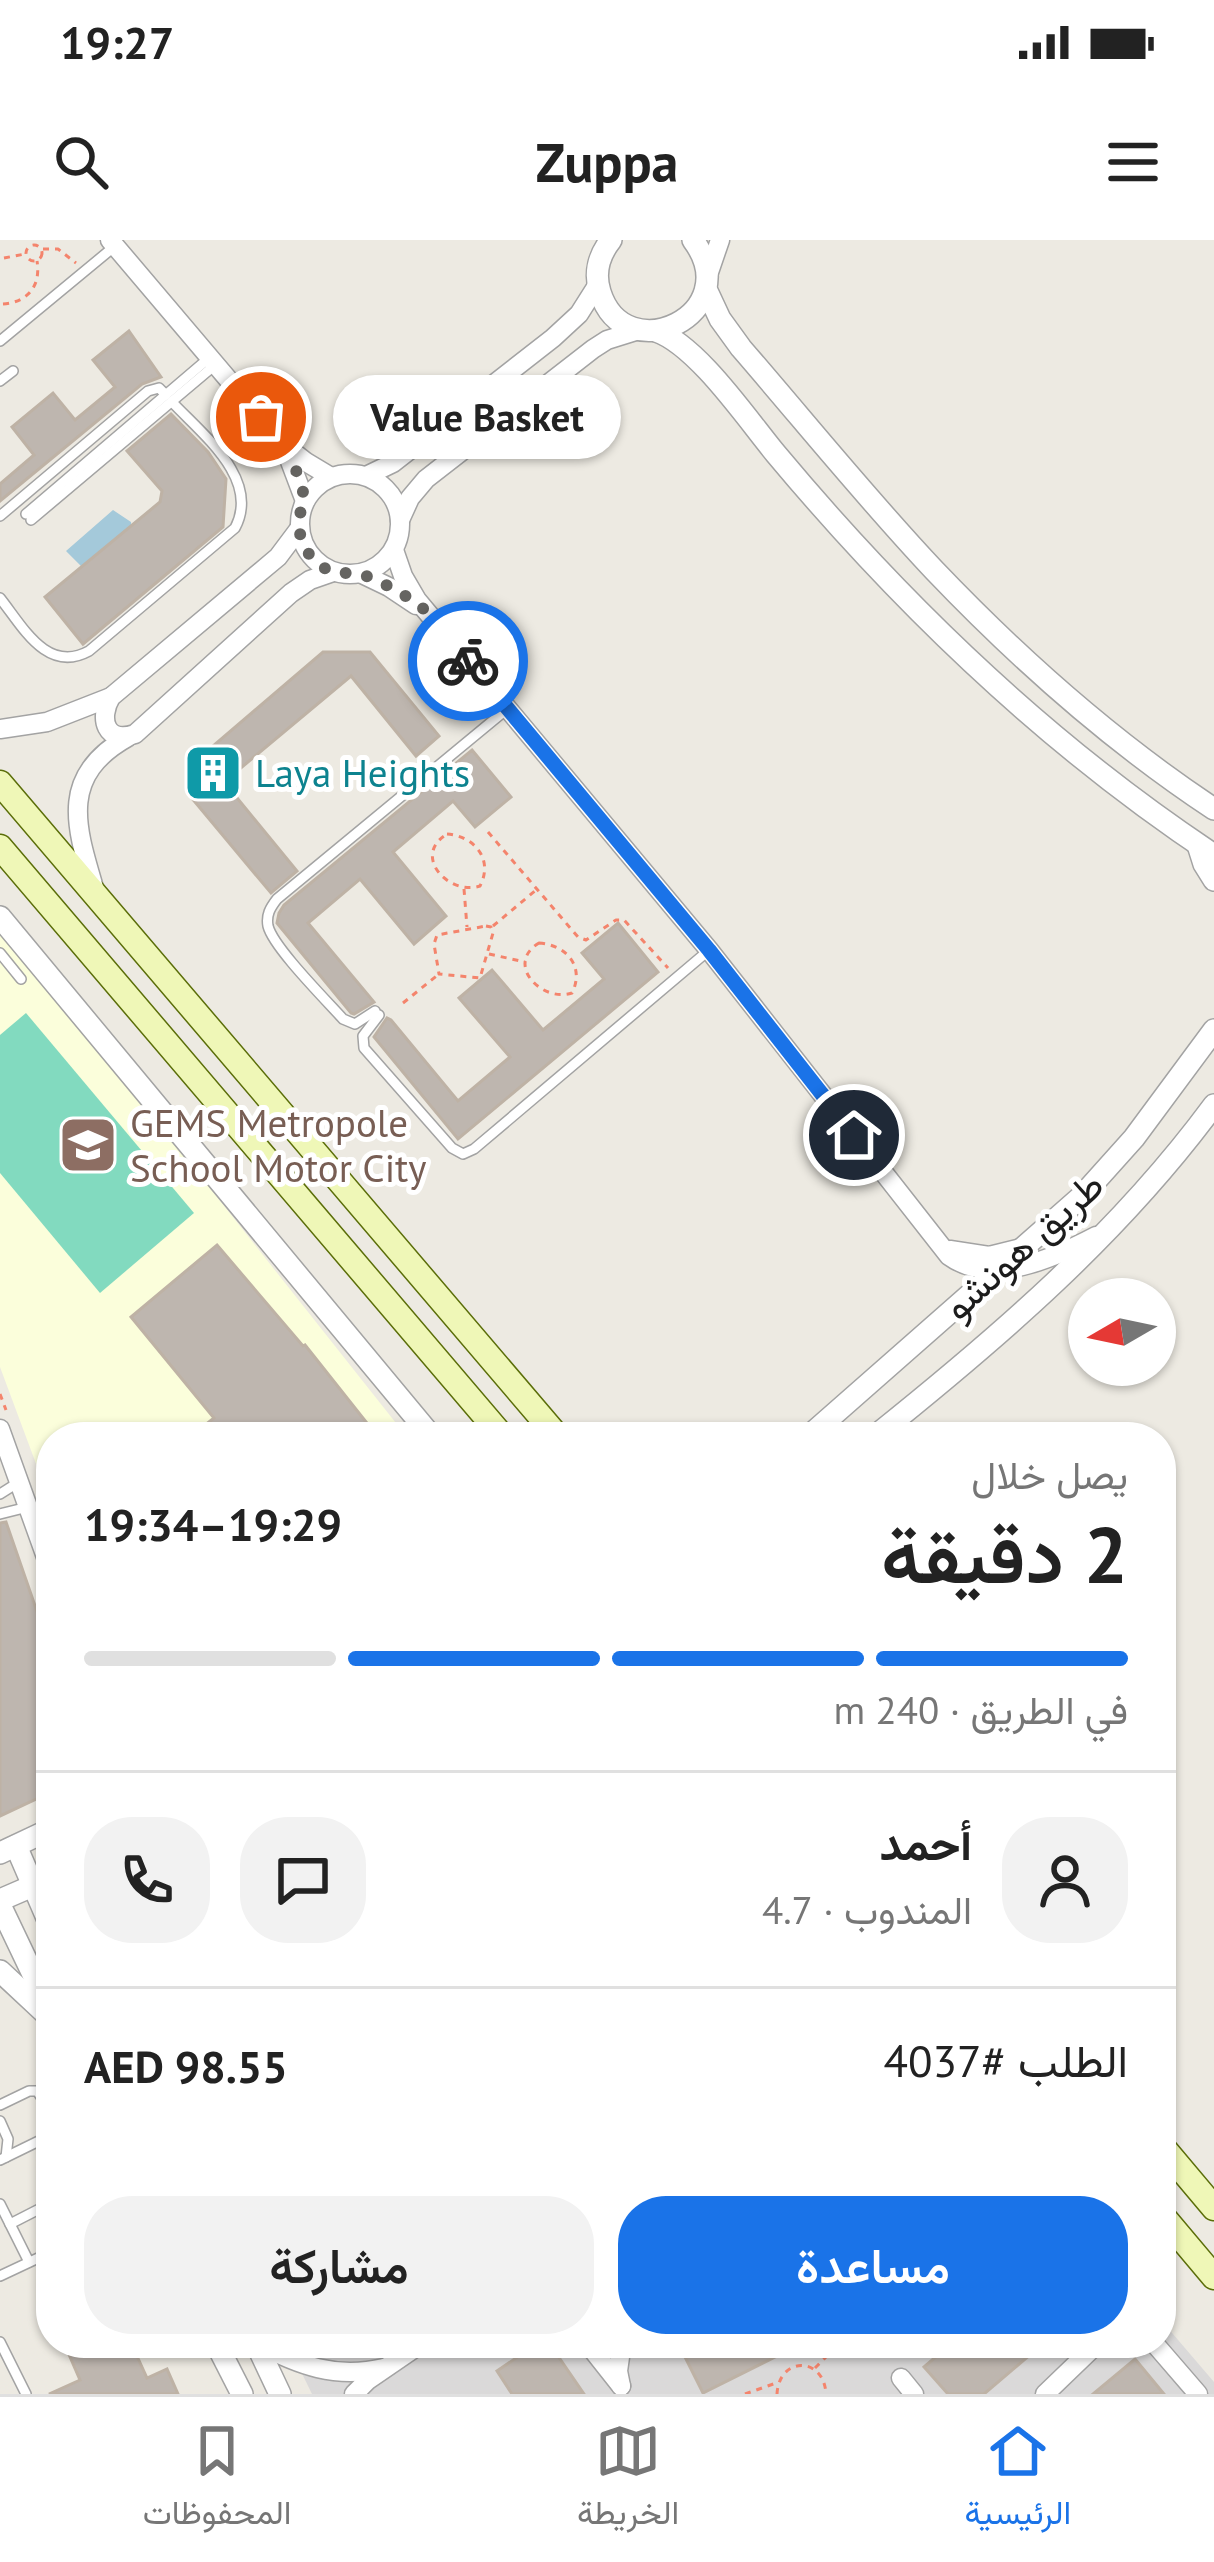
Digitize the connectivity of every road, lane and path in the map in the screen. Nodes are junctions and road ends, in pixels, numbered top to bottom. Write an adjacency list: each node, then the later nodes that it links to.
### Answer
1 (611, 240): 7 (street)
2 (693, 240): 13 (street)
3 (720, 240): 13 (street)
4 (30, 242): 6 (path); 8 (path)
5 (113, 243): 11 (lane); 17 (street)
6 (42, 249): 10 (path); 11 (path)
7 (595, 250): 12 (street)
8 (25, 254): 9 (path); 10 (path)
9 (4, 258)
10 (37, 261): 14 (path)
11 (88, 268): 16 (lane)
12 (598, 284): 15 (street); 22 (street)
13 (706, 284): 15 (street); 39 (street)
14 (3, 304)
15 (647, 331): 27 (street); 42 (street)
16 (0, 341)
17 (213, 361): 20 (lane); 21 (street)
18 (0, 365): 19 (lane)
19 (7, 376)
20 (169, 398): 25 (lane); 26 (lane); 32 (lane)
21 (283, 444): 23 (street); 24 (street)
22 (366, 476): 23 (street); 27 (street)
23 (331, 477): 24 (street)
24 (304, 501): 28 (street)
25 (0, 516)
26 (28, 517)
27 (400, 520): 29 (street)
28 (299, 529): 30 (street); 34 (street)
29 (394, 550): 31 (street); 33 (street)
30 (333, 572): 31 (street); 37 (street)
31 (362, 574): 33 (street)
32 (0, 598)
33 (426, 610): 35 (street)
34 (111, 697): 36 (street); 37 (street)
35 (507, 709): 50 (street); 55 (lane)
36 (0, 729)
37 (128, 737): 46 (street)
38 (0, 783): 46 (main road)
39 (1208, 801)
40 (488, 832): 45 (path)
41 (0, 847): 65 (main road)
42 (1206, 850): 43 (street)
43 (1214, 880)
44 (464, 889): 44 (path); 49 (path)
45 (537, 889): 48 (path); 55 (path)
46 (97, 896): 66 (main road)
47 (0, 916): 64 (street)
48 (491, 927): 49 (path); 52 (path)
49 (467, 929): 54 (path)
50 (709, 950): 55 (lane); 61 (street)
51 (0, 953): 56 (lane)
52 (487, 954): 53 (path); 54 (path)
53 (525, 962): 53 (path)
54 (439, 974): 57 (path)
55 (676, 978)
56 (22, 979)
57 (403, 1003)
58 (1214, 1030): 62 (street, طريق هونشو)
59 (1214, 1105): 60 (street, طريق هونشو)
60 (1117, 1223): 63 (street); 68 (street, طريق هونشو)
61 (940, 1246): 62 (street); 63 (street)
62 (1021, 1247): 63 (street, طريق هونشو)
63 (997, 1269): 67 (street, طريق هونشو)
64 (420, 1422)
65 (490, 1422)
66 (544, 1422)
67 (825, 1422)
68 (892, 1422)
69 (0, 1429): 70 (street)
70 (19, 1482): 71 (lane); 72 (street)
71 (0, 1494)
72 (28, 1508): 73 (lane); 74 (street)
73 (0, 1514)
74 (36, 1530)
75 (36, 1836): 76 (street)
76 (8, 1849): 77 (street)
77 (36, 1876)
78 (36, 1885): 79 (street)
79 (0, 1902): 81 (street)
80 (0, 1971): 82 (street)
81 (36, 1982)
82 (36, 2003)
83 (36, 2091): 84 (lane)
84 (0, 2105)
85 (0, 2121): 87 (lane)
86 (36, 2140): 87 (lane)
87 (3, 2159)
88 (1176, 2163): 90 (main road)
89 (0, 2205): 92 (lane)
90 (1214, 2208)
91 (36, 2212): 92 (lane)
92 (12, 2227): 94 (lane); 96 (lane)
93 (1176, 2232): 98 (main road)
94 (0, 2237)
95 (36, 2259): 96 (lane)
96 (29, 2262): 97 (lane)
97 (0, 2276)
98 (1214, 2277)
99 (0, 2342): 114 (lane)
100 (224, 2358): 115 (street)
101 (263, 2358): 116 (street)
102 (284, 2358): 109 (street)
103 (399, 2358): 109 (street)
104 (598, 2358): 113 (street)
105 (620, 2358): 113 (street)
106 (826, 2358): 110 (path)
107 (1083, 2358): 122 (street)
108 (1167, 2358): 123 (street)
109 (384, 2368): 117 (street)
110 (814, 2369): 112 (path); 120 (path)
111 (901, 2378): 121 (street)
112 (778, 2383): 118 (path); 119 (path)
113 (623, 2390)
114 (26, 2394)
115 (242, 2394)
116 (280, 2394)
117 (354, 2394)
118 (745, 2394)
119 (777, 2394)
120 (826, 2394)
121 (914, 2394)
122 (1046, 2394)
123 (1198, 2394)

